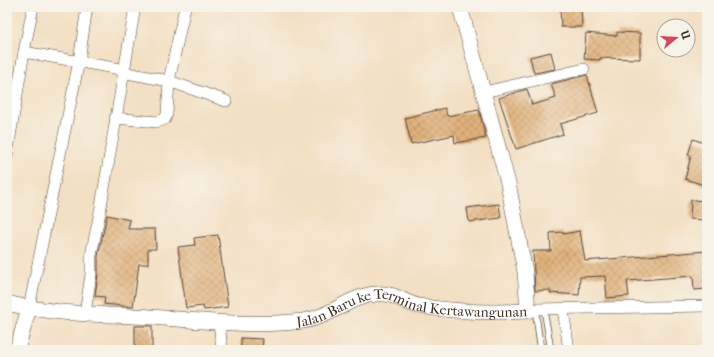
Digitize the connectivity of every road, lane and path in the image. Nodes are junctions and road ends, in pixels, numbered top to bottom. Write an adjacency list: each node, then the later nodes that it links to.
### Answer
1 (33, 7): 6 (street)
2 (87, 7): 7 (street)
3 (135, 7): 9 (street)
4 (185, 7): 10 (street)
5 (460, 7): 11 (main road, Jalan Baru ke Terminal Kertawangunan)
6 (24, 52): 7 (street); 14 (street)
7 (79, 61): 9 (street); 17 (street)
8 (584, 70): 11 (street)
9 (122, 72): 10 (street); 13 (street)
10 (169, 81): 12 (street); 13 (street)
11 (484, 92): 19 (main road, Jalan Baru ke Terminal Kertawangunan)
12 (226, 102)
13 (115, 118): 20 (street)
14 (7, 155)
15 (7, 303): 17 (main road, Jalan Baru ke Terminal Kertawangunan)
16 (707, 306): 18 (street)
17 (29, 308): 20 (main road, Jalan Baru ke Terminal Kertawangunan); 22 (main road)
18 (563, 309): 19 (street); 26 (street)
19 (535, 310): 21 (main road, Jalan Baru ke Terminal Kertawangunan); 24 (lane); 25 (lane)
20 (85, 313): 21 (main road, Jalan Baru ke Terminal Kertawangunan)
21 (219, 322): 23 (street)
22 (17, 350)
23 (222, 350)
24 (541, 350)
25 (551, 350)
26 (569, 350)

